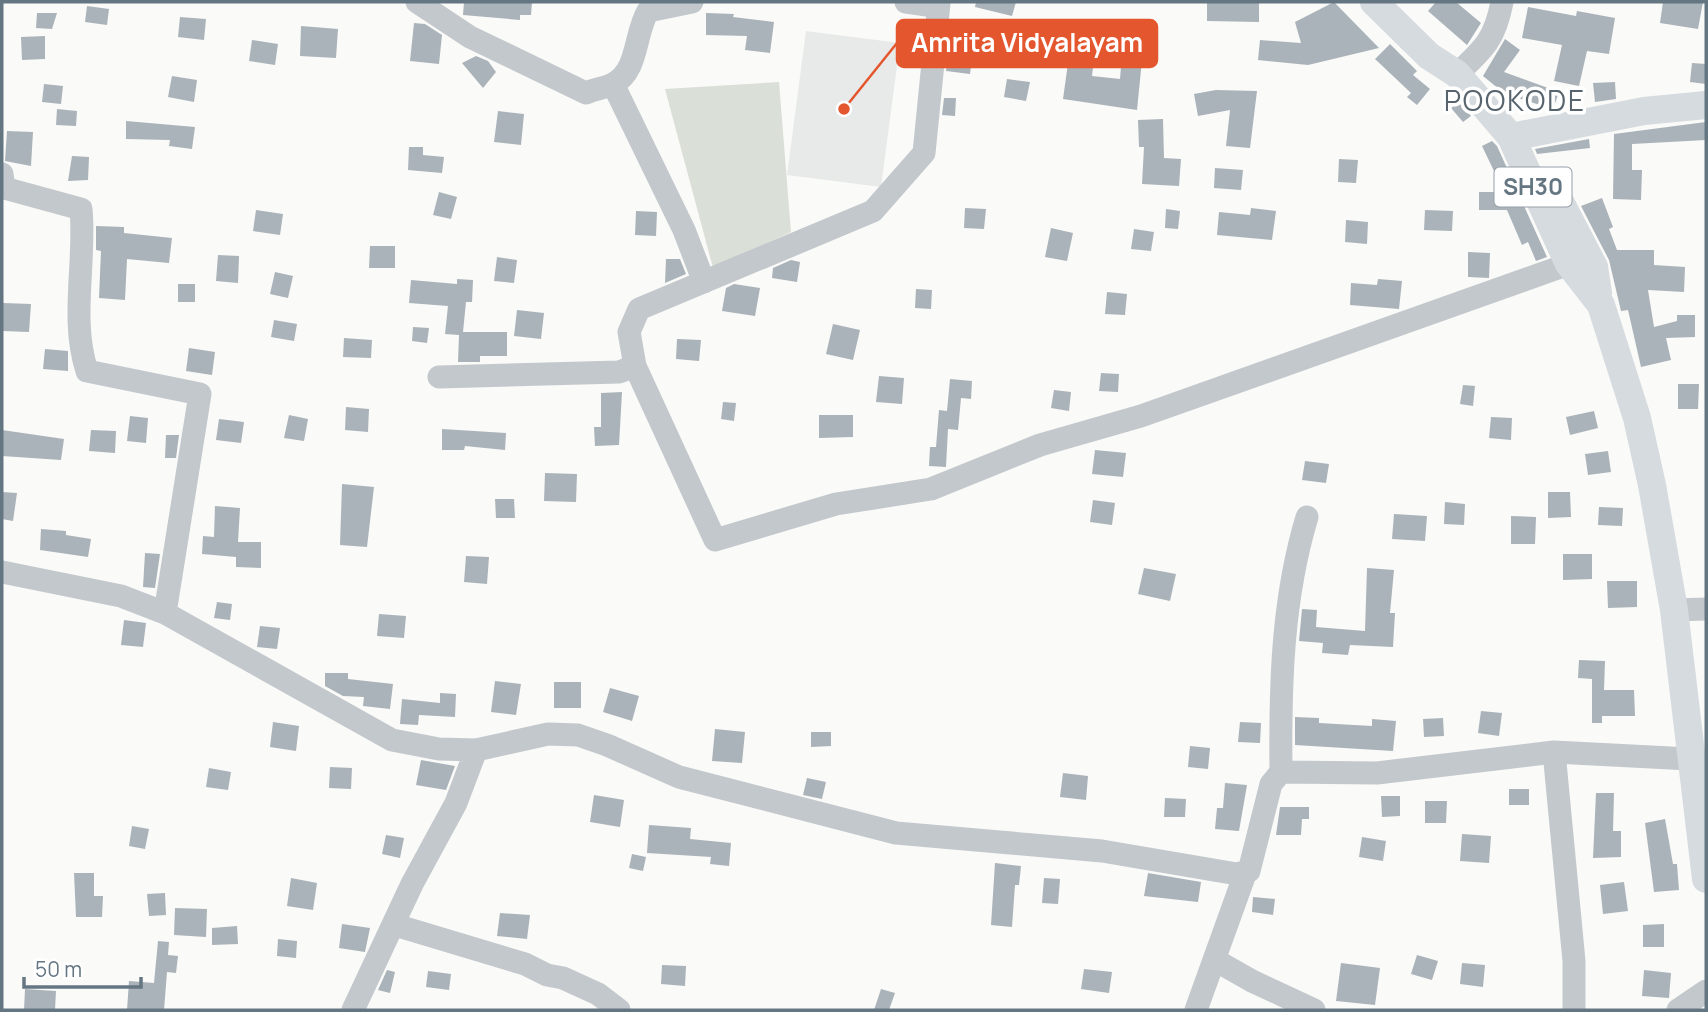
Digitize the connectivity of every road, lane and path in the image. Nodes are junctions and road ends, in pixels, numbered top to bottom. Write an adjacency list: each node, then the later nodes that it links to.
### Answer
1 (417, 2): 9 (street)
2 (692, 2): 9 (street)
3 (906, 2): 4 (street)
4 (939, 2): 14 (street)
5 (1374, 2): 8 (main road, SH30)
6 (1397, 2): 8 (main road)
7 (1502, 2): 8 (street)
8 (1457, 74): 11 (main road, SH30)
9 (613, 84): 14 (street)
10 (1706, 106): 11 (main road)
11 (1511, 137): 13 (main road, SH30); 15 (main road)
12 (2, 174): 22 (street)
13 (1569, 264): 15 (main road, SH30); 16 (street)
14 (704, 282): 16 (street)
15 (1601, 305): 21 (main road, SH30)
16 (635, 366): 17 (street)
17 (439, 377)
18 (1307, 517): 26 (street)
19 (2, 572): 22 (street)
20 (1706, 608): 21 (street)
21 (1674, 610): 25 (main road, SH30)
22 (165, 613): 23 (street)
23 (476, 750): 27 (street); 29 (street)
24 (1554, 752): 25 (street); 26 (street); 36 (street)
25 (1690, 759): 28 (main road, SH30)
26 (1281, 772): 27 (street)
27 (1244, 874): 30 (street)
28 (1706, 879)
29 (395, 925): 32 (street); 33 (street)
30 (1215, 960): 34 (street); 35 (street)
31 (1706, 991): 37 (street)
32 (353, 1010)
33 (619, 1010)
34 (1196, 1010)
35 (1314, 1010)
36 (1574, 1010)
37 (1678, 1010)

